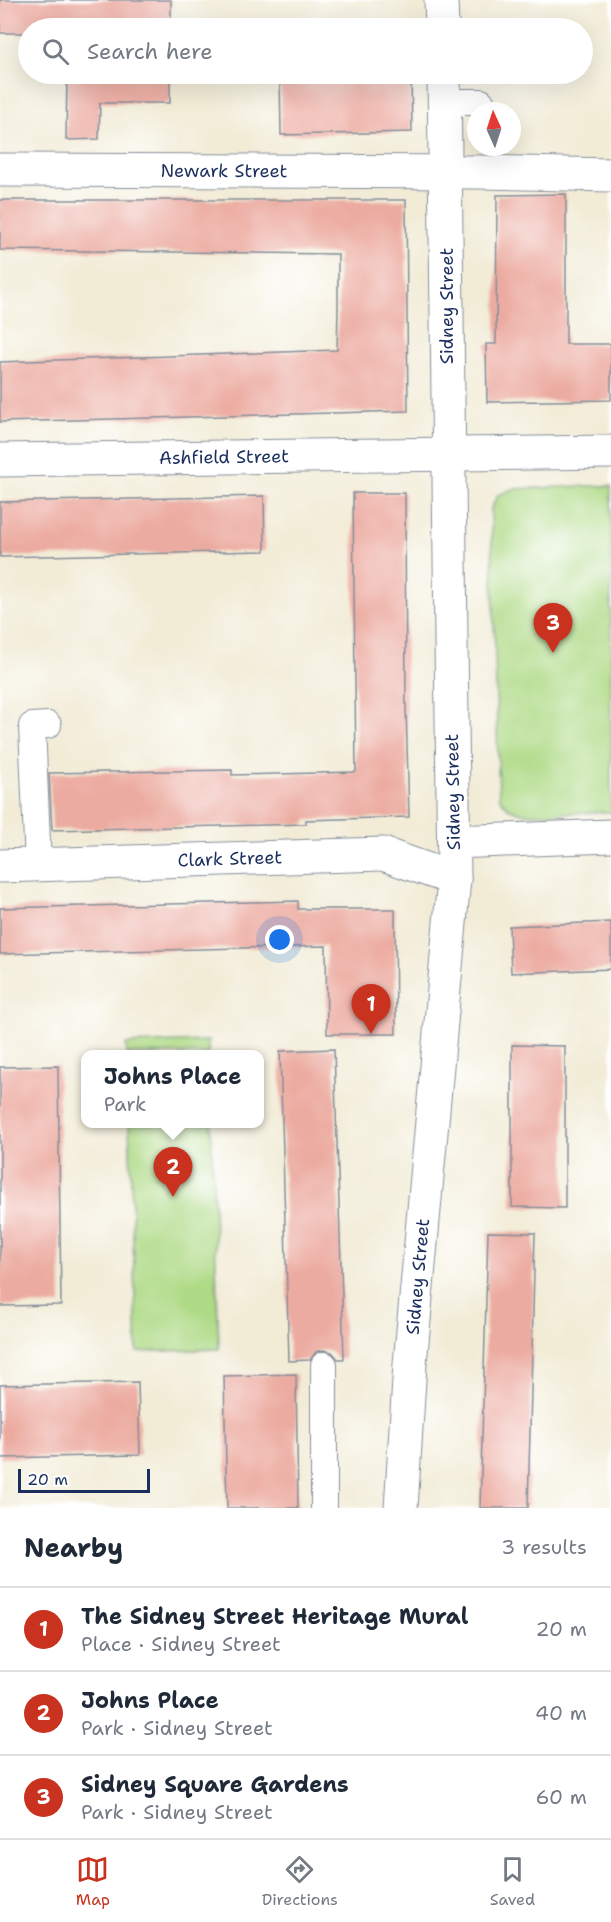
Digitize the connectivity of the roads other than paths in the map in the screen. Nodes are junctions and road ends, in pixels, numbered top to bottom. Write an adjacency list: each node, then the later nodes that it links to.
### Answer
1 (441, 0): 2 (street)
2 (442, 18)
3 (445, 88): 4 (lane); 6 (street, Sidney Street)
4 (481, 102)
5 (0, 170): 6 (street, Newark Street)
6 (446, 173): 7 (street, Newark Street); 9 (street, Sidney Street)
7 (611, 175)
8 (611, 452): 9 (street, Ashfield Street)
9 (447, 453): 10 (street, Ashfield Street); 13 (street, Sidney Street)
10 (0, 460)
11 (48, 725): 14 (lane)
12 (611, 836): 13 (street)
13 (453, 842): 16 (street, Sidney Street)
14 (38, 865): 15 (street, Clark Street); 16 (street, Clark Street)
15 (0, 866)
16 (454, 879): 19 (street, Sidney Street)
17 (324, 1365): 18 (lane)
18 (324, 1508)
19 (400, 1508)

